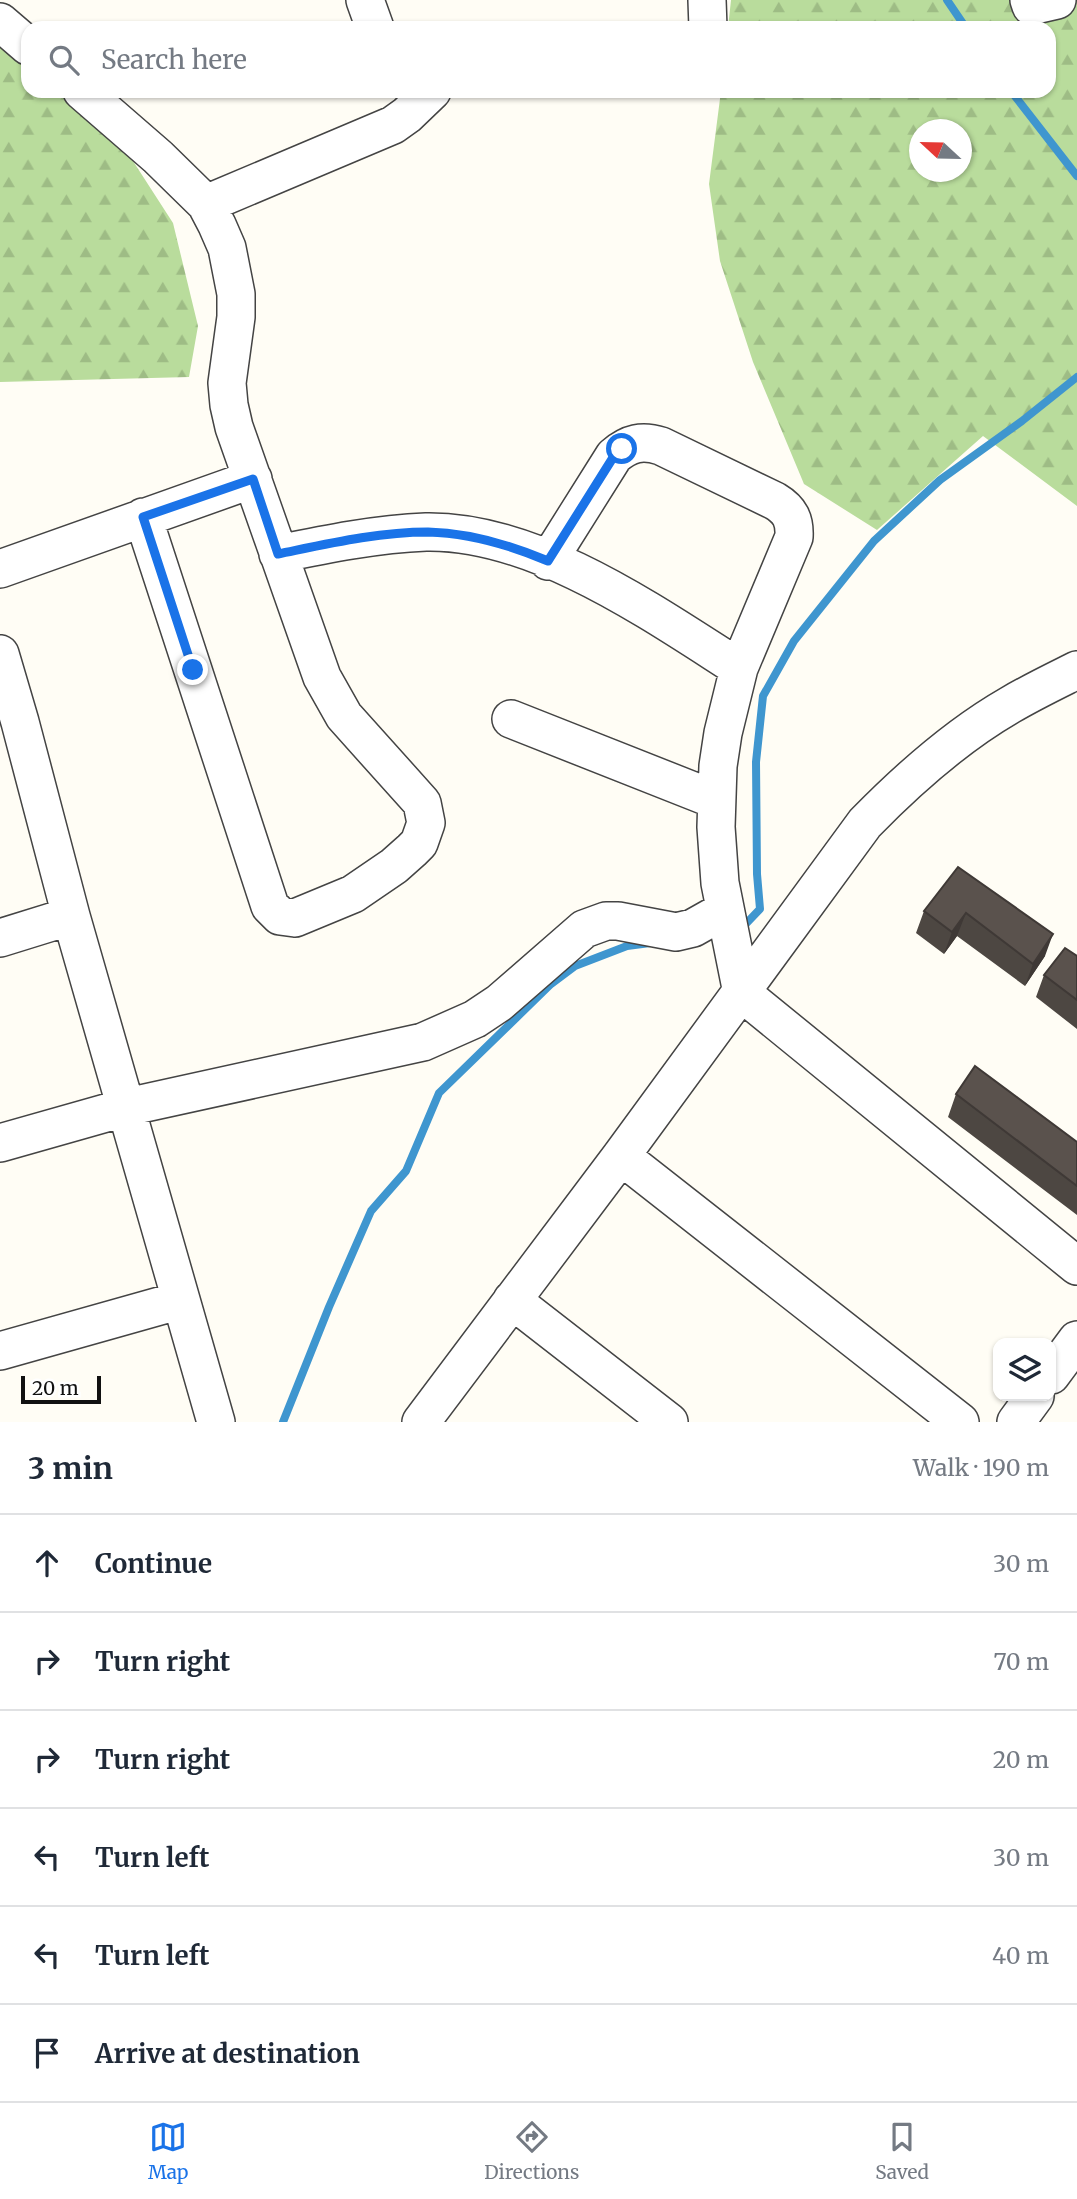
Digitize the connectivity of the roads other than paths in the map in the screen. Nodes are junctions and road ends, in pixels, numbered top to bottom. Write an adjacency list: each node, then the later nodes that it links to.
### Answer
1 (365, 0): 5 (street)
2 (707, 0): 6 (street)
3 (1029, 0): 4 (street)
4 (1057, 0)
5 (372, 21)
6 (708, 21)
7 (0, 22): 8 (street)
8 (21, 40)
9 (90, 98): 11 (street)
10 (412, 99): 11 (street)
11 (206, 204): 12 (street)
12 (253, 479): 13 (street); 14 (street)
13 (143, 517): 14 (street); 16 (street)
14 (278, 554): 15 (street)
15 (548, 561): 18 (street); 18 (street)
16 (0, 569)
17 (0, 654): 21 (street)
18 (739, 668): 22 (street)
19 (1077, 670): 26 (street)
20 (511, 719): 22 (street)
21 (10, 725): 24 (street)
22 (716, 800): 23 (street)
23 (725, 910): 26 (street); 27 (street)
24 (71, 916): 25 (street); 27 (street)
25 (0, 938)
26 (742, 993): 29 (street); 30 (street)
27 (127, 1107): 28 (street); 31 (street)
28 (0, 1143)
29 (621, 1156): 32 (street); 40 (street)
30 (1077, 1266)
31 (181, 1300): 34 (street); 37 (street)
32 (512, 1300): 38 (street); 39 (street)
33 (1077, 1340): 35 (street)
34 (0, 1350)
35 (1056, 1368)
36 (1031, 1401): 41 (street)
37 (216, 1422)
38 (421, 1422)
39 (669, 1422)
40 (960, 1422)
41 (1016, 1422)

